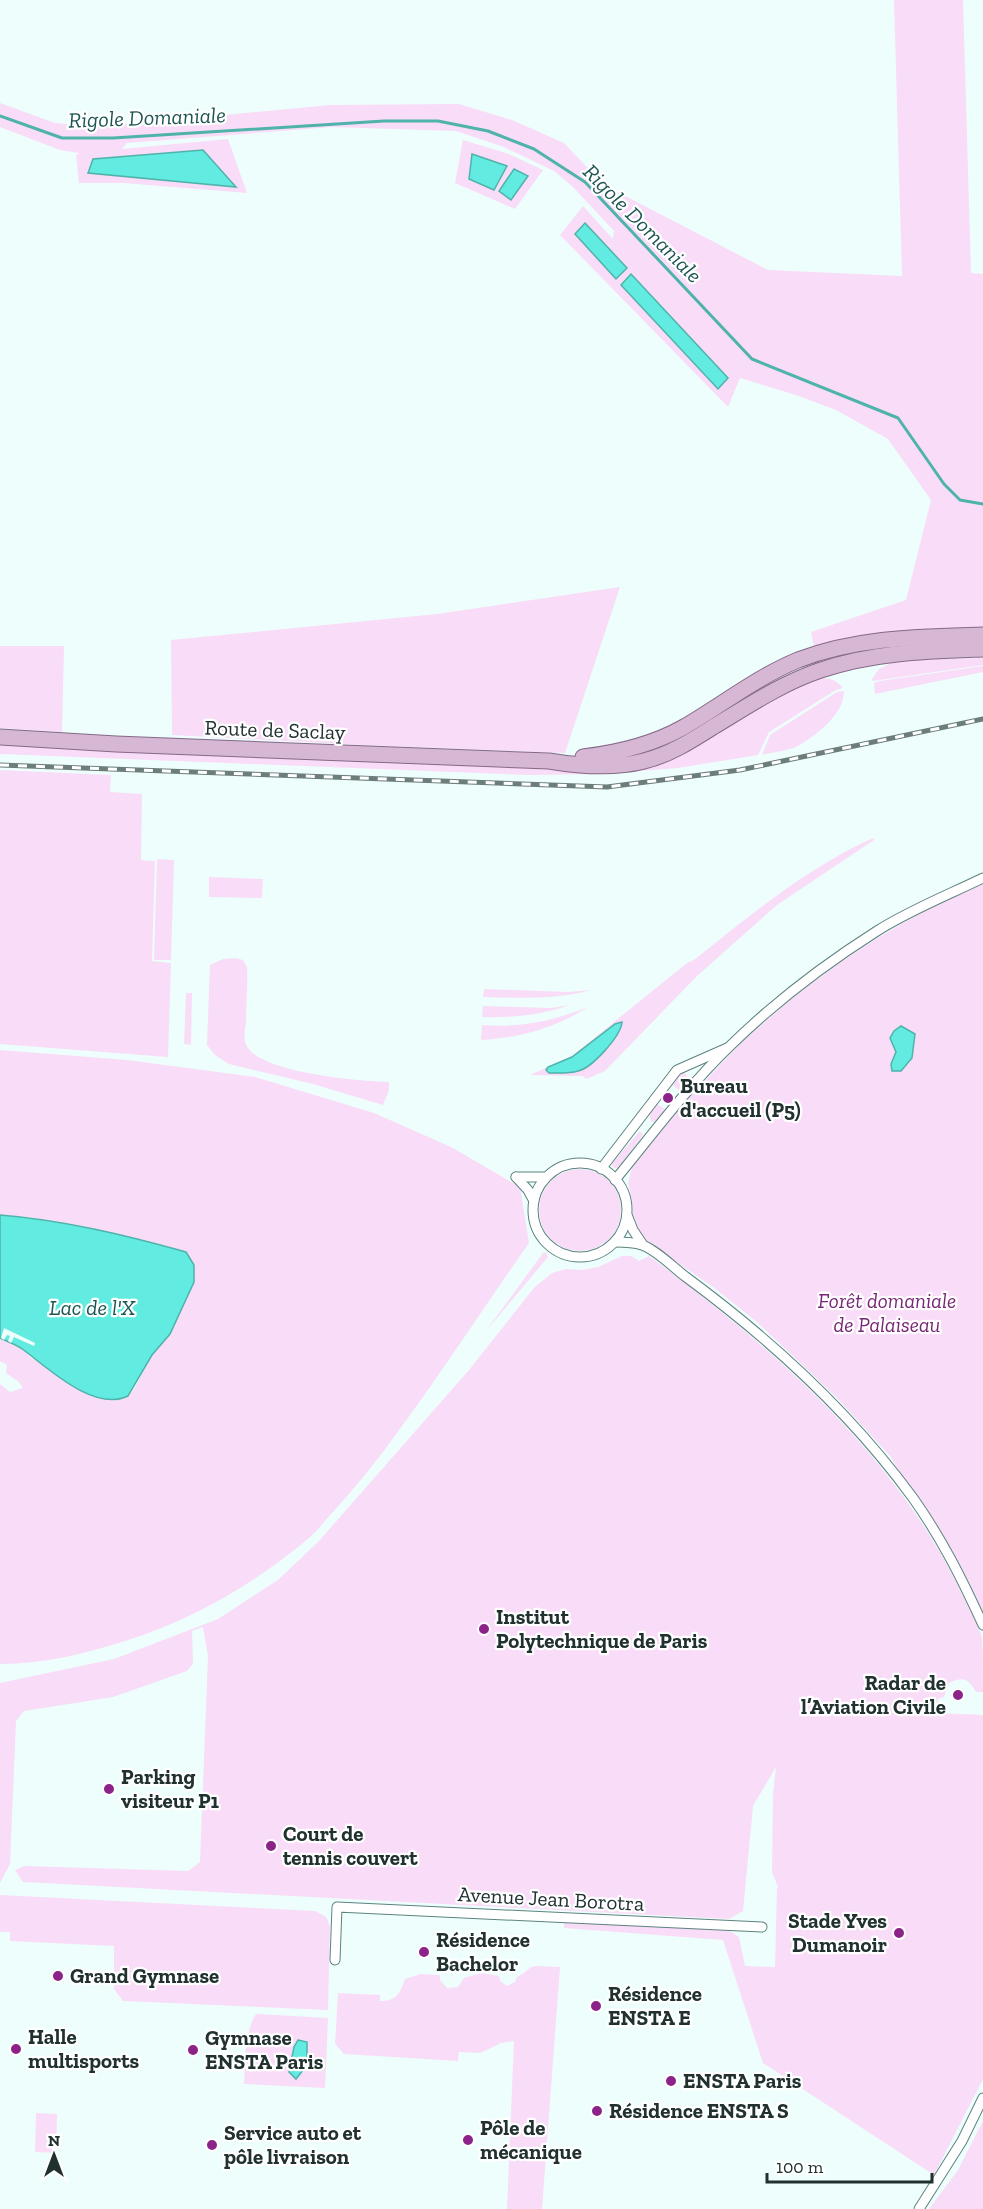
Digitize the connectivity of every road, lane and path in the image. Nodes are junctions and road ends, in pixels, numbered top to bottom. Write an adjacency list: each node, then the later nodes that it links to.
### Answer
1 (983, 635): 4 (main road, Route de Saclay)
2 (983, 649): 4 (main road, Route de Saclay)
3 (0, 737): 4 (main road, Route de Saclay)
4 (549, 761)
5 (983, 878): 6 (street)
6 (729, 1047): 7 (street); 9 (street)
7 (601, 1169): 8 (street); 9 (street)
8 (546, 1177): 10 (street); 10 (street)
9 (615, 1180): 11 (street)
10 (534, 1201): 12 (street)
11 (627, 1214): 12 (street); 13 (street)
12 (615, 1242): 13 (street)
13 (643, 1245): 14 (street)
14 (983, 1625)
15 (762, 1927): 16 (street, Avenue Jean Borotra)
16 (335, 1960)
17 (983, 2098): 18 (street)
18 (919, 2209)

